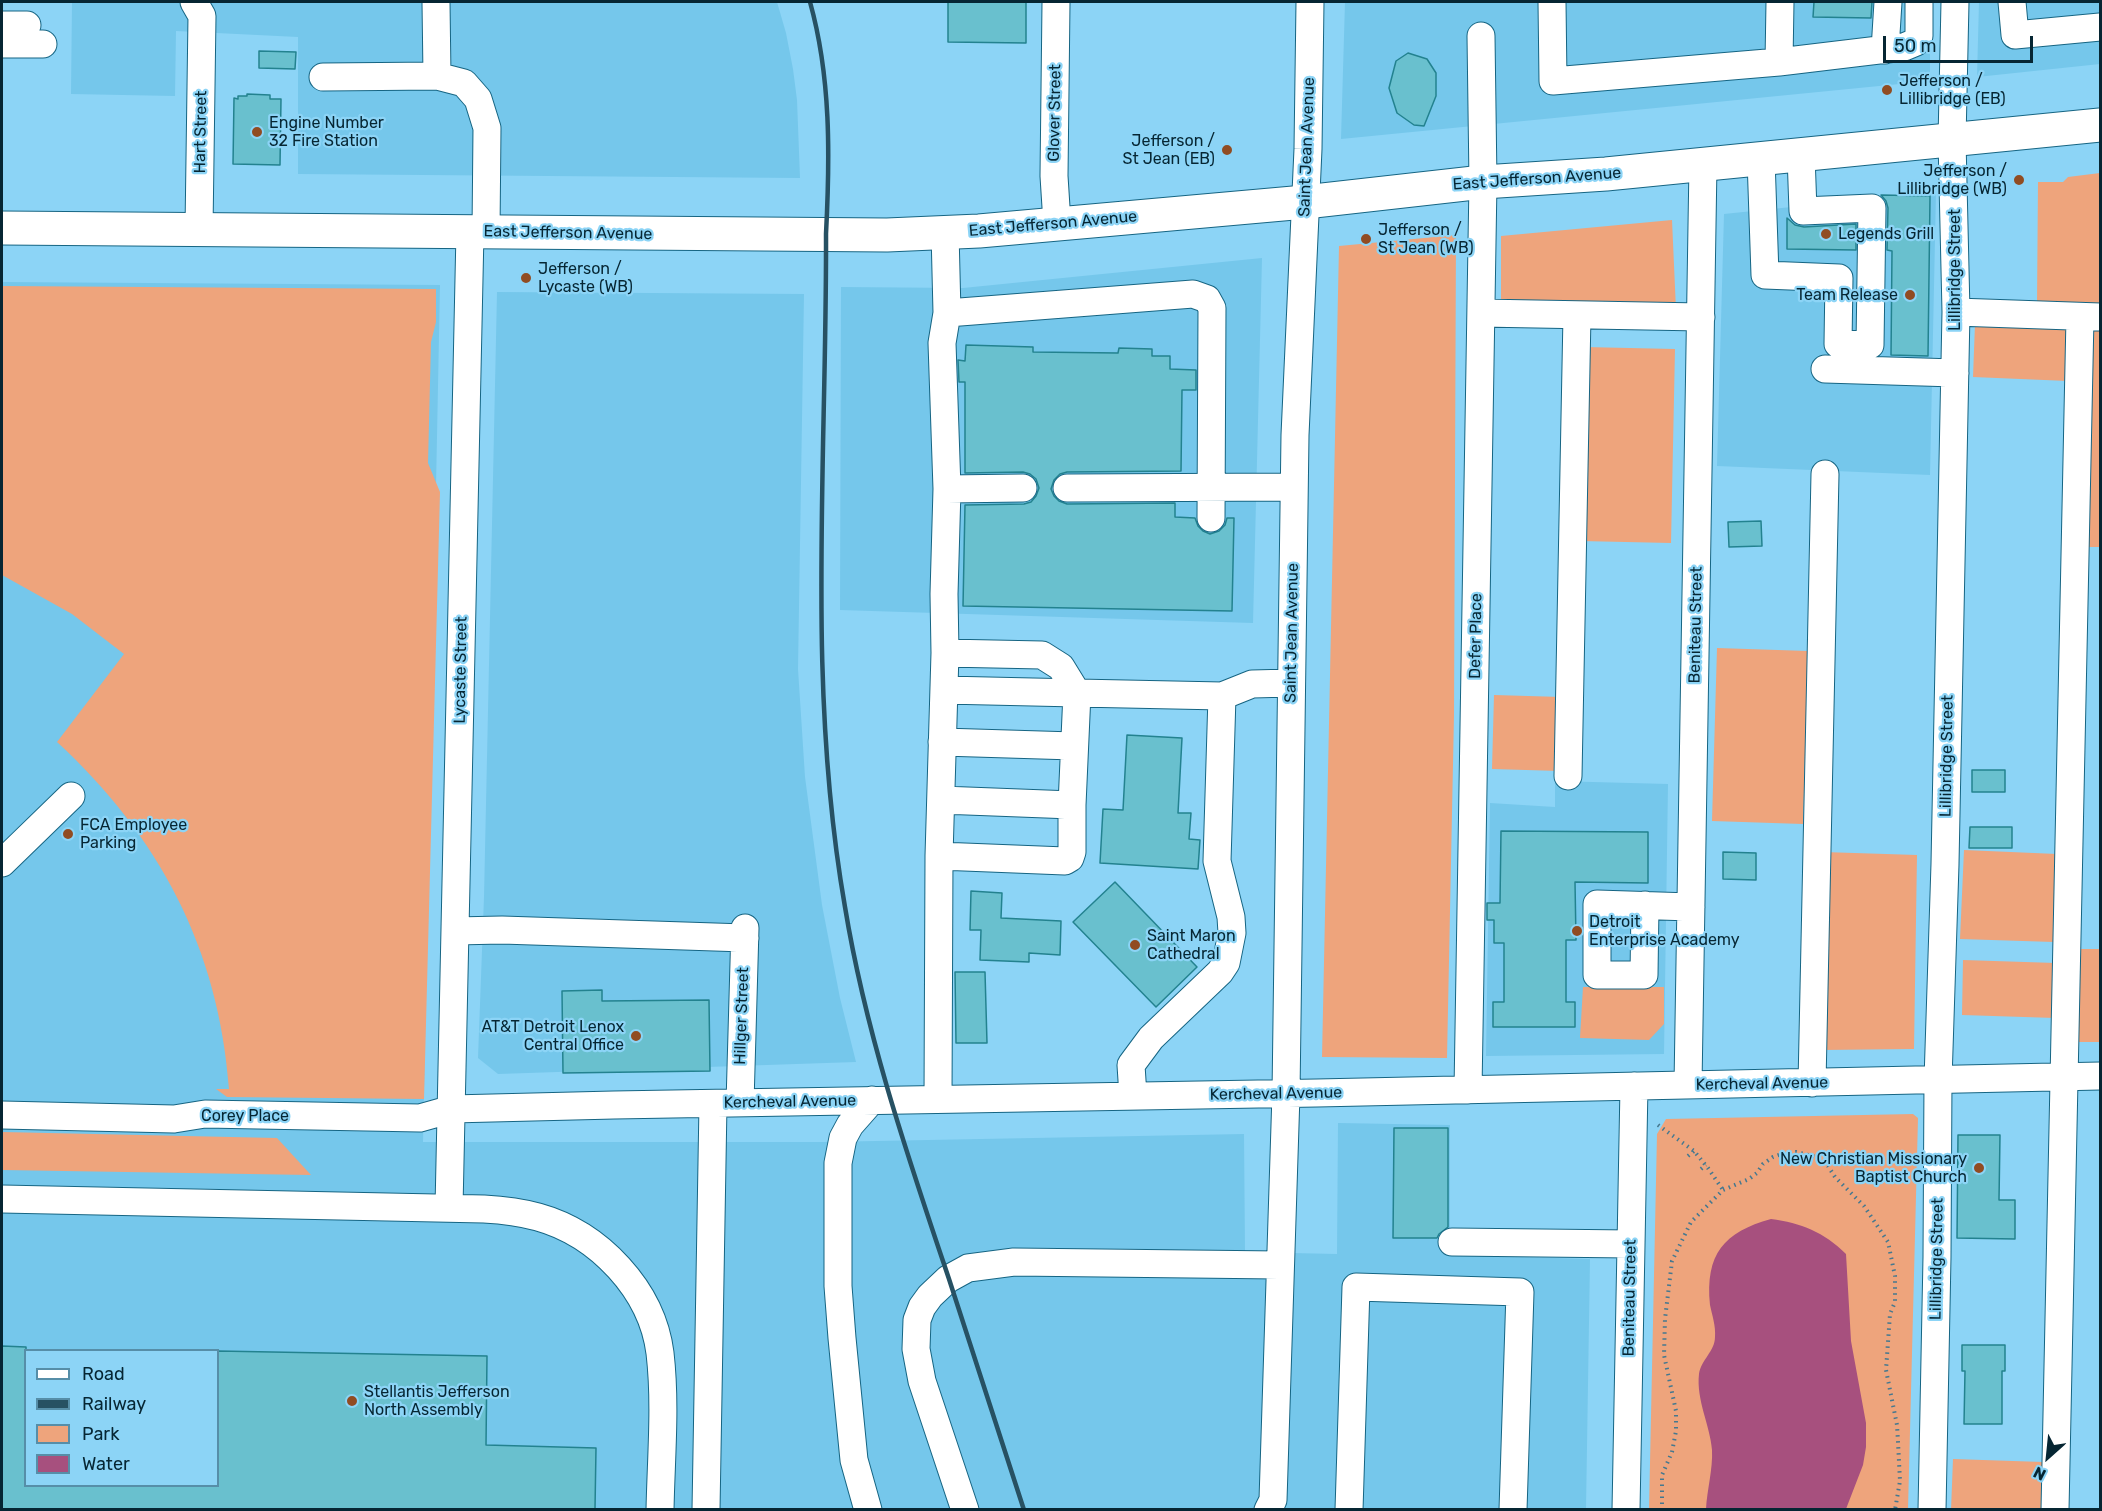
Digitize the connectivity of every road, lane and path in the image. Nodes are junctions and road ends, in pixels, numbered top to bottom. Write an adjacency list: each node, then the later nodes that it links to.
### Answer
1 (194, 2): 26 (street, Hart Street)
2 (436, 2): 15 (street)
3 (1310, 2): 23 (street, Saint Jean Avenue)
4 (1552, 2): 14 (street)
5 (1780, 2): 14 (street)
6 (1904, 2): 14 (street)
7 (1956, 2): 18 (street, Lillibridge Street)
8 (2012, 2): 10 (street)
9 (1056, 3): 24 (street, Glover Street)
10 (2100, 27)
11 (24, 31): 13 (street)
12 (1481, 36): 22 (street, Defer Place)
13 (2, 44)
14 (1779, 62)
15 (437, 76): 16 (street, Lycaste Street); 27 (street, Lycaste Street)
16 (323, 77)
17 (2100, 125): 18 (main road, East Jefferson Avenue)
18 (1952, 140): 19 (main road, East Jefferson Avenue); 29 (street, Lillibridge Street)
19 (1801, 155): 20 (main road, East Jefferson Avenue); 20 (street)
20 (1761, 159): 21 (main road, East Jefferson Avenue)
21 (1703, 164): 22 (main road, East Jefferson Avenue); 33 (street, Beniteau Street)
22 (1483, 182): 23 (main road, East Jefferson Avenue); 31 (street, Defer Place)
23 (1305, 202): 24 (main road, East Jefferson Avenue); 39 (street, Saint Jean Avenue)
24 (1057, 223): 28 (main road, East Jefferson Avenue)
25 (2, 228): 26 (main road, East Jefferson Avenue)
26 (199, 229): 27 (main road, East Jefferson Avenue)
27 (478, 232): 28 (main road, East Jefferson Avenue); 59 (street, Lycaste Street)
28 (945, 232): 30 (street)
29 (1956, 312): 34 (street); 36 (street, Lillibridge Street)
30 (947, 313): 38 (street); 42 (street)
31 (1481, 313): 32 (street); 66 (street, Defer Place)
32 (1577, 315): 33 (street); 51 (street)
33 (1701, 317): 58 (street, Beniteau Street)
34 (2090, 317): 61 (street)
35 (1825, 369): 36 (street)
36 (1955, 373): 62 (street, Lillibridge Street)
37 (1825, 474): 63 (street)
38 (1212, 486): 39 (street); 41 (street); 43 (street)
39 (1294, 487): 45 (street, Saint Jean Avenue)
40 (1023, 488): 42 (street)
41 (1067, 488)
42 (947, 489): 44 (street)
43 (1211, 518)
44 (945, 653): 46 (street); 47 (street)
45 (1291, 683): 48 (street); 67 (street, Saint Jean Avenue)
46 (944, 690): 47 (street); 49 (street)
47 (1077, 693): 48 (street); 50 (street)
48 (1222, 696): 68 (street)
49 (942, 742): 50 (street); 53 (street)
50 (1074, 746): 54 (street)
51 (1568, 776)
52 (71, 796): 56 (street)
53 (941, 800): 54 (street); 55 (street)
54 (1072, 805): 55 (street)
55 (939, 856): 69 (street)
56 (2, 863)
57 (1645, 905): 58 (street)
58 (1691, 907): 64 (street, Beniteau Street)
59 (455, 931): 71 (street, Hillger Street); 73 (street, Lycaste Street)
60 (2100, 1076): 61 (street, Kercheval Avenue)
61 (2064, 1077): 62 (street, Kercheval Avenue); 97 (street)
62 (1938, 1080): 63 (street, Kercheval Avenue); 96 (street, Lillibridge Street)
63 (1812, 1083): 64 (street, Kercheval Avenue)
64 (1688, 1085): 65 (street, Kercheval Avenue)
65 (1634, 1086): 66 (street, Kercheval Avenue); 84 (street, Beniteau Street)
66 (1467, 1090): 67 (street, Kercheval Avenue)
67 (1286, 1094): 68 (street, Kercheval Avenue); 85 (street, Saint Jean Avenue)
68 (1133, 1096): 69 (street, Kercheval Avenue)
69 (938, 1098): 70 (street, Kercheval Avenue)
70 (872, 1100): 71 (street, Kercheval Avenue); 89 (street)
71 (740, 1103): 72 (street, Kercheval Avenue)
72 (713, 1104): 73 (street, Kercheval Avenue); 88 (street)
73 (452, 1109): 74 (street, Corey Place); 82 (street, Lycaste Street)
74 (2, 1115)
75 (1658, 1125): 76 (path)
76 (1694, 1150): 77 (path); 78 (path)
77 (1688, 1156)
78 (1706, 1165): 79 (path); 80 (path)
79 (1701, 1169)
80 (1723, 1190): 94 (path); 95 (path)
81 (2, 1199): 82 (street)
82 (449, 1208): 87 (street)
83 (1452, 1242): 84 (street)
84 (1631, 1244): 93 (street, Beniteau Street)
85 (1279, 1264): 86 (street, Saint Jean Avenue); 90 (street)
86 (1273, 1506)
87 (660, 1509)
88 (706, 1509)
89 (868, 1509)
90 (964, 1509)
91 (1349, 1509): 92 (street)
92 (1513, 1509)
93 (1626, 1509)
94 (1662, 1509)
95 (1895, 1509)
96 (1932, 1509)
97 (2055, 1509)

